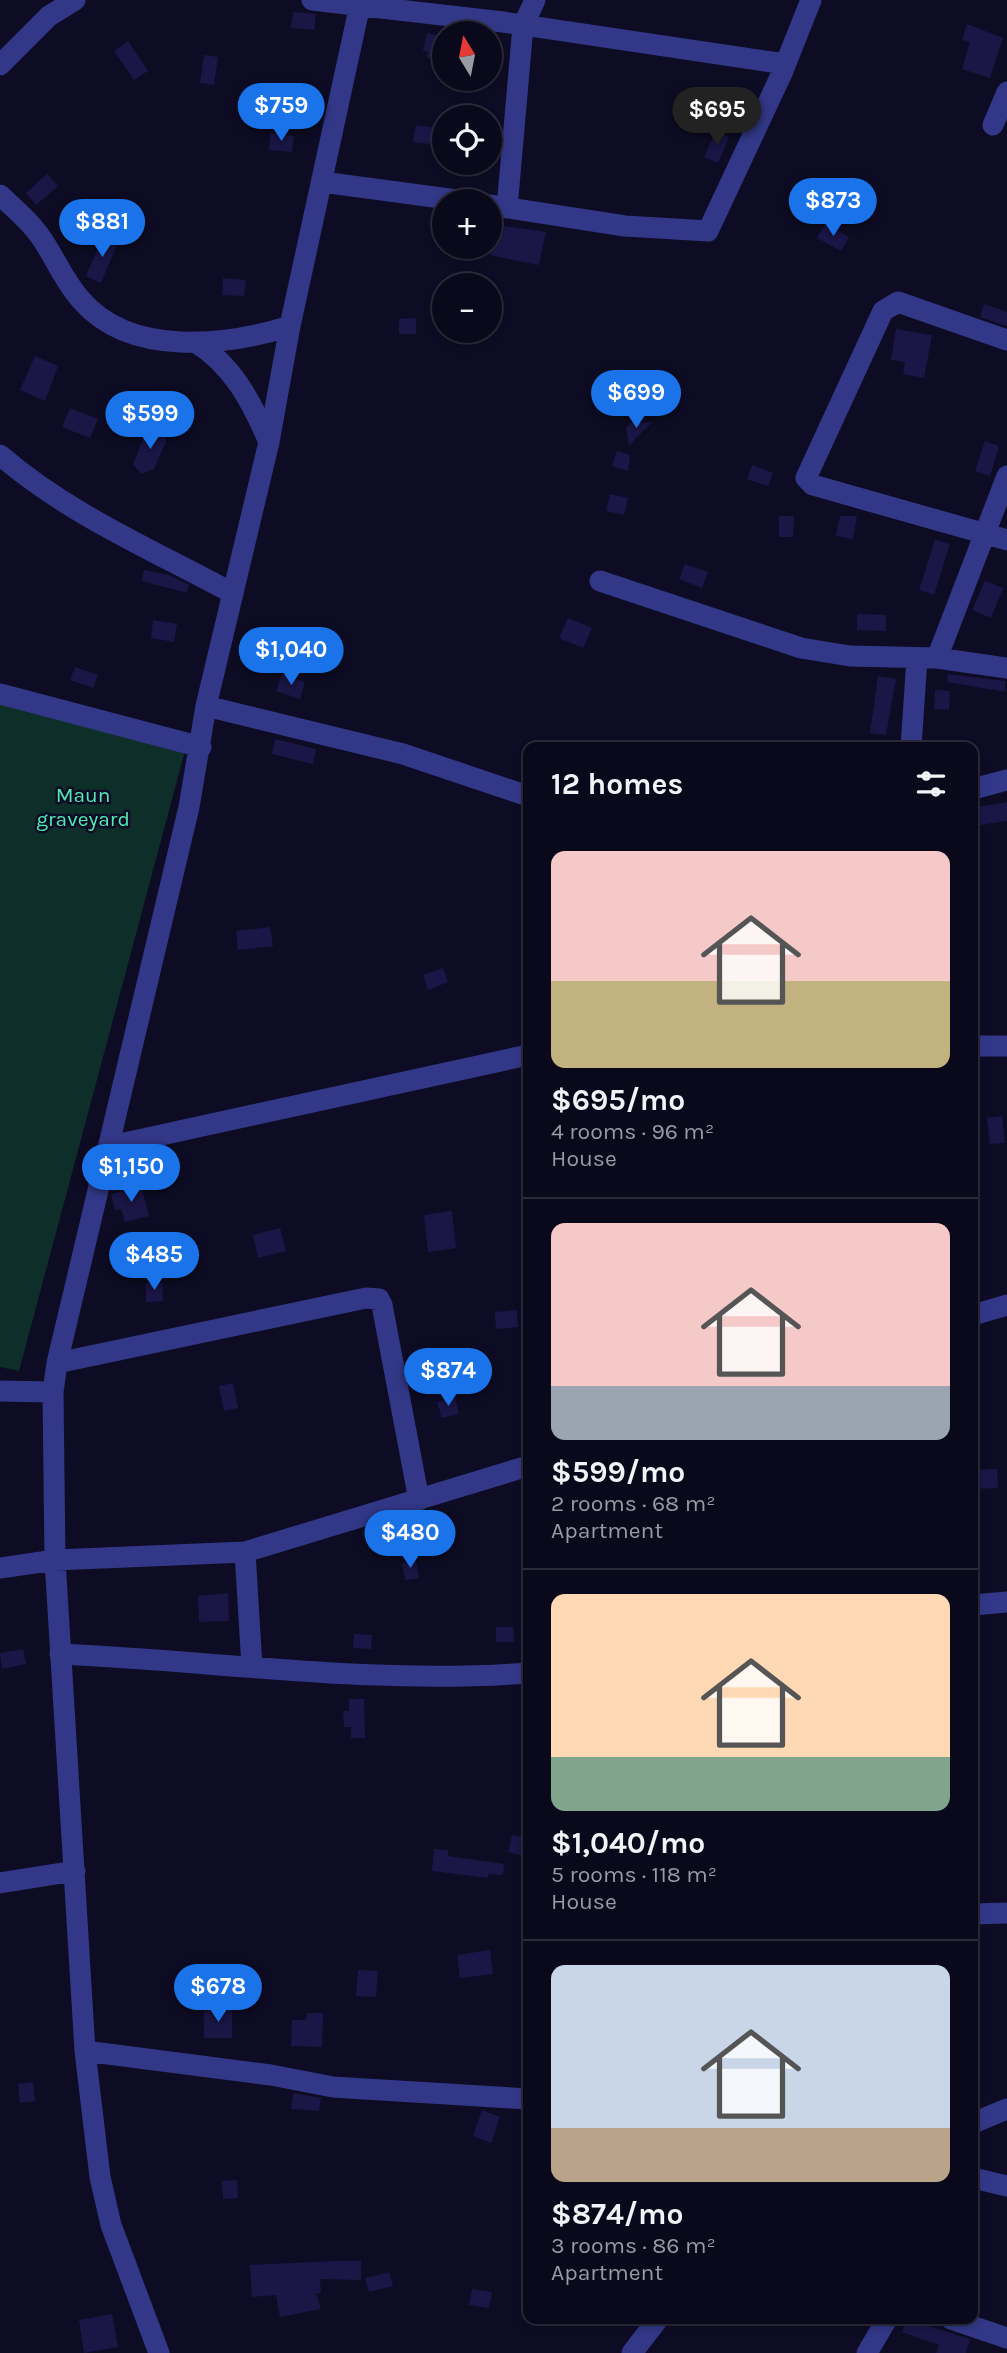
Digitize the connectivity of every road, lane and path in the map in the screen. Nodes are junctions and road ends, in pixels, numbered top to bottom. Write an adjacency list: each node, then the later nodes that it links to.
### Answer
1 (75, 0): 8 (street)
2 (312, 0): 5 (street)
3 (535, 0): 6 (street)
4 (811, 0): 7 (street)
5 (360, 3): 6 (street); 11 (street)
6 (523, 26): 7 (street); 12 (street)
7 (785, 64): 15 (street)
8 (0, 65)
9 (1007, 92): 10 (street)
10 (993, 125)
11 (322, 182): 14 (street); 16 (street)
12 (501, 189)
13 (0, 195): 18 (street)
14 (432, 197)
15 (502, 207)
16 (290, 326): 18 (street); 19 (street)
17 (1007, 340): 22 (street)
18 (195, 342): 19 (street)
19 (269, 442): 25 (street)
20 (0, 455): 25 (street)
21 (1007, 476): 22 (street)
22 (986, 532): 23 (street); 26 (street)
23 (1007, 540)
24 (600, 581): 26 (street)
25 (232, 593): 29 (street)
26 (927, 658): 27 (street); 30 (street)
27 (1007, 668)
28 (0, 694): 31 (street)
29 (206, 706): 31 (street); 34 (street)
30 (912, 742)
31 (201, 747): 38 (street)
32 (1007, 780): 33 (street)
33 (978, 788)
34 (523, 794)
35 (978, 1046): 36 (street)
36 (1007, 1046)
37 (523, 1056): 38 (street)
38 (111, 1146): 41 (street)
39 (1007, 1305): 40 (street)
40 (978, 1314)
41 (57, 1363): 43 (street); 45 (street)
42 (0, 1391): 43 (street)
43 (53, 1392): 47 (street)
44 (523, 1468): 45 (street)
45 (419, 1500): 46 (street)
46 (245, 1552): 47 (street); 52 (street)
47 (55, 1560): 48 (street); 51 (street)
48 (0, 1568)
49 (1007, 1602): 50 (street)
50 (978, 1605)
51 (60, 1654): 52 (street); 54 (street)
52 (252, 1667): 53 (street)
53 (523, 1672)
54 (75, 1871): 55 (street); 58 (street)
55 (0, 1883)
56 (1007, 1913): 57 (street)
57 (978, 1914)
58 (85, 2051): 59 (street); 69 (street)
59 (523, 2099)
60 (1007, 2107): 61 (street); 62 (street)
61 (978, 2108)
62 (978, 2121)
63 (978, 2179): 64 (street)
64 (1007, 2186)
65 (654, 2324): 70 (street)
66 (884, 2324): 71 (street)
67 (966, 2324): 68 (street)
68 (1007, 2338)
69 (159, 2353)
70 (632, 2353)
71 (867, 2353)

